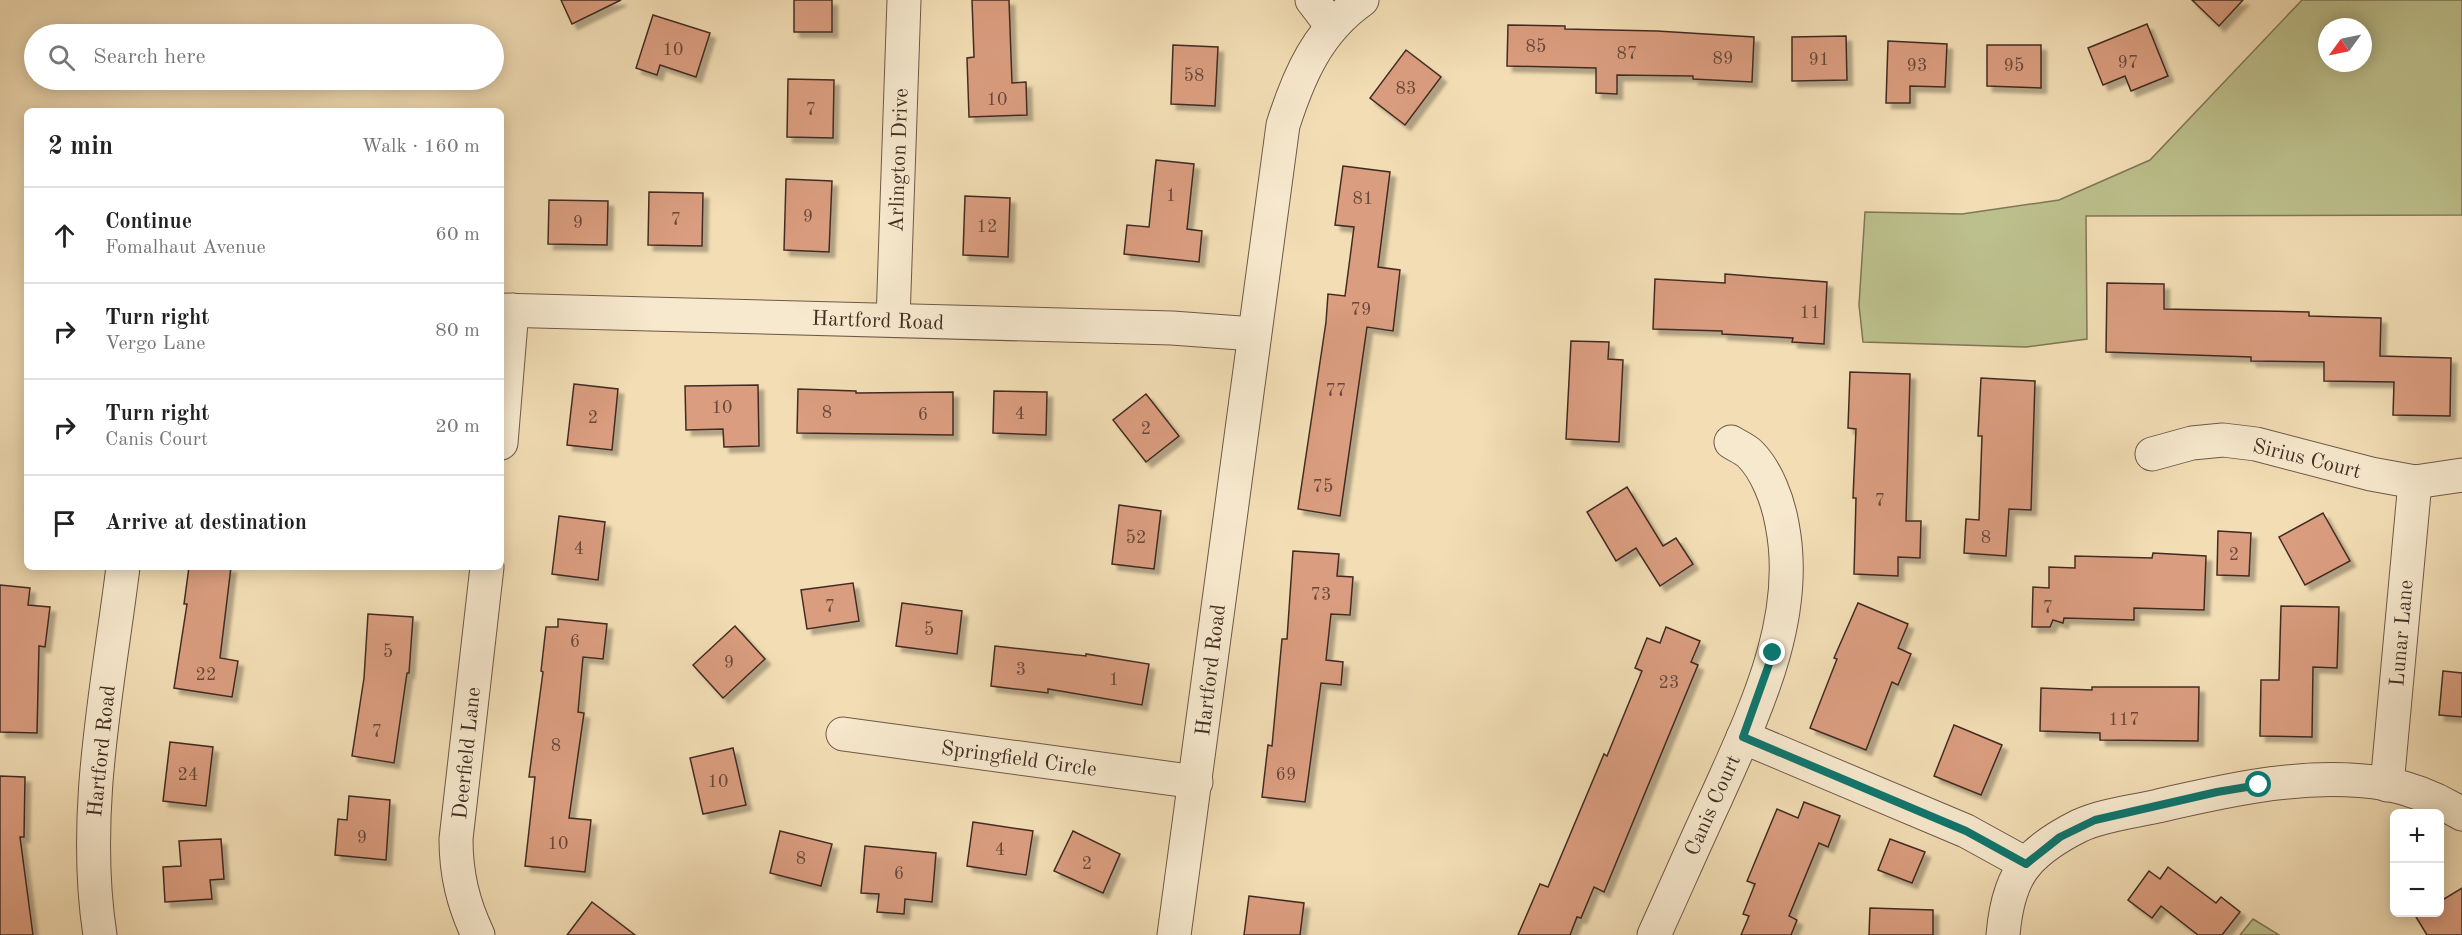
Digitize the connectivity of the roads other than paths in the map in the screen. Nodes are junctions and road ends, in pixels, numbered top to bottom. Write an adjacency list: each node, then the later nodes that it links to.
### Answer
1 (904, 0): 5 (street, Arlington Drive)
2 (1362, 0): 3 (street, Hartford Road)
3 (1322, 13): 6 (street, Hartford Road)
4 (507, 310): 5 (street, Hartford Road); 7 (street)
5 (893, 320): 6 (street, Hartford Road)
6 (1254, 334): 16 (street, Hartford Road)
7 (504, 376)
8 (1731, 442): 15 (street, Canis Court)
9 (2152, 454): 11 (street, Sirius Court)
10 (2462, 475): 11 (street, Sirius Court)
11 (2415, 482): 17 (street, Lunar Lane)
12 (123, 570): 20 (street, Hartford Road)
13 (487, 570): 21 (street, Deerfield Lane)
14 (843, 734): 16 (street, Springfield Circle)
15 (1743, 737): 19 (street); 23 (street, Canis Court)
16 (1196, 782): 22 (street, Hartford Road)
17 (2387, 784): 18 (street); 19 (street)
18 (2462, 814)
19 (2026, 864): 24 (street)
20 (100, 935)
21 (478, 935)
22 (1174, 935)
23 (1654, 935)
24 (2002, 935)

